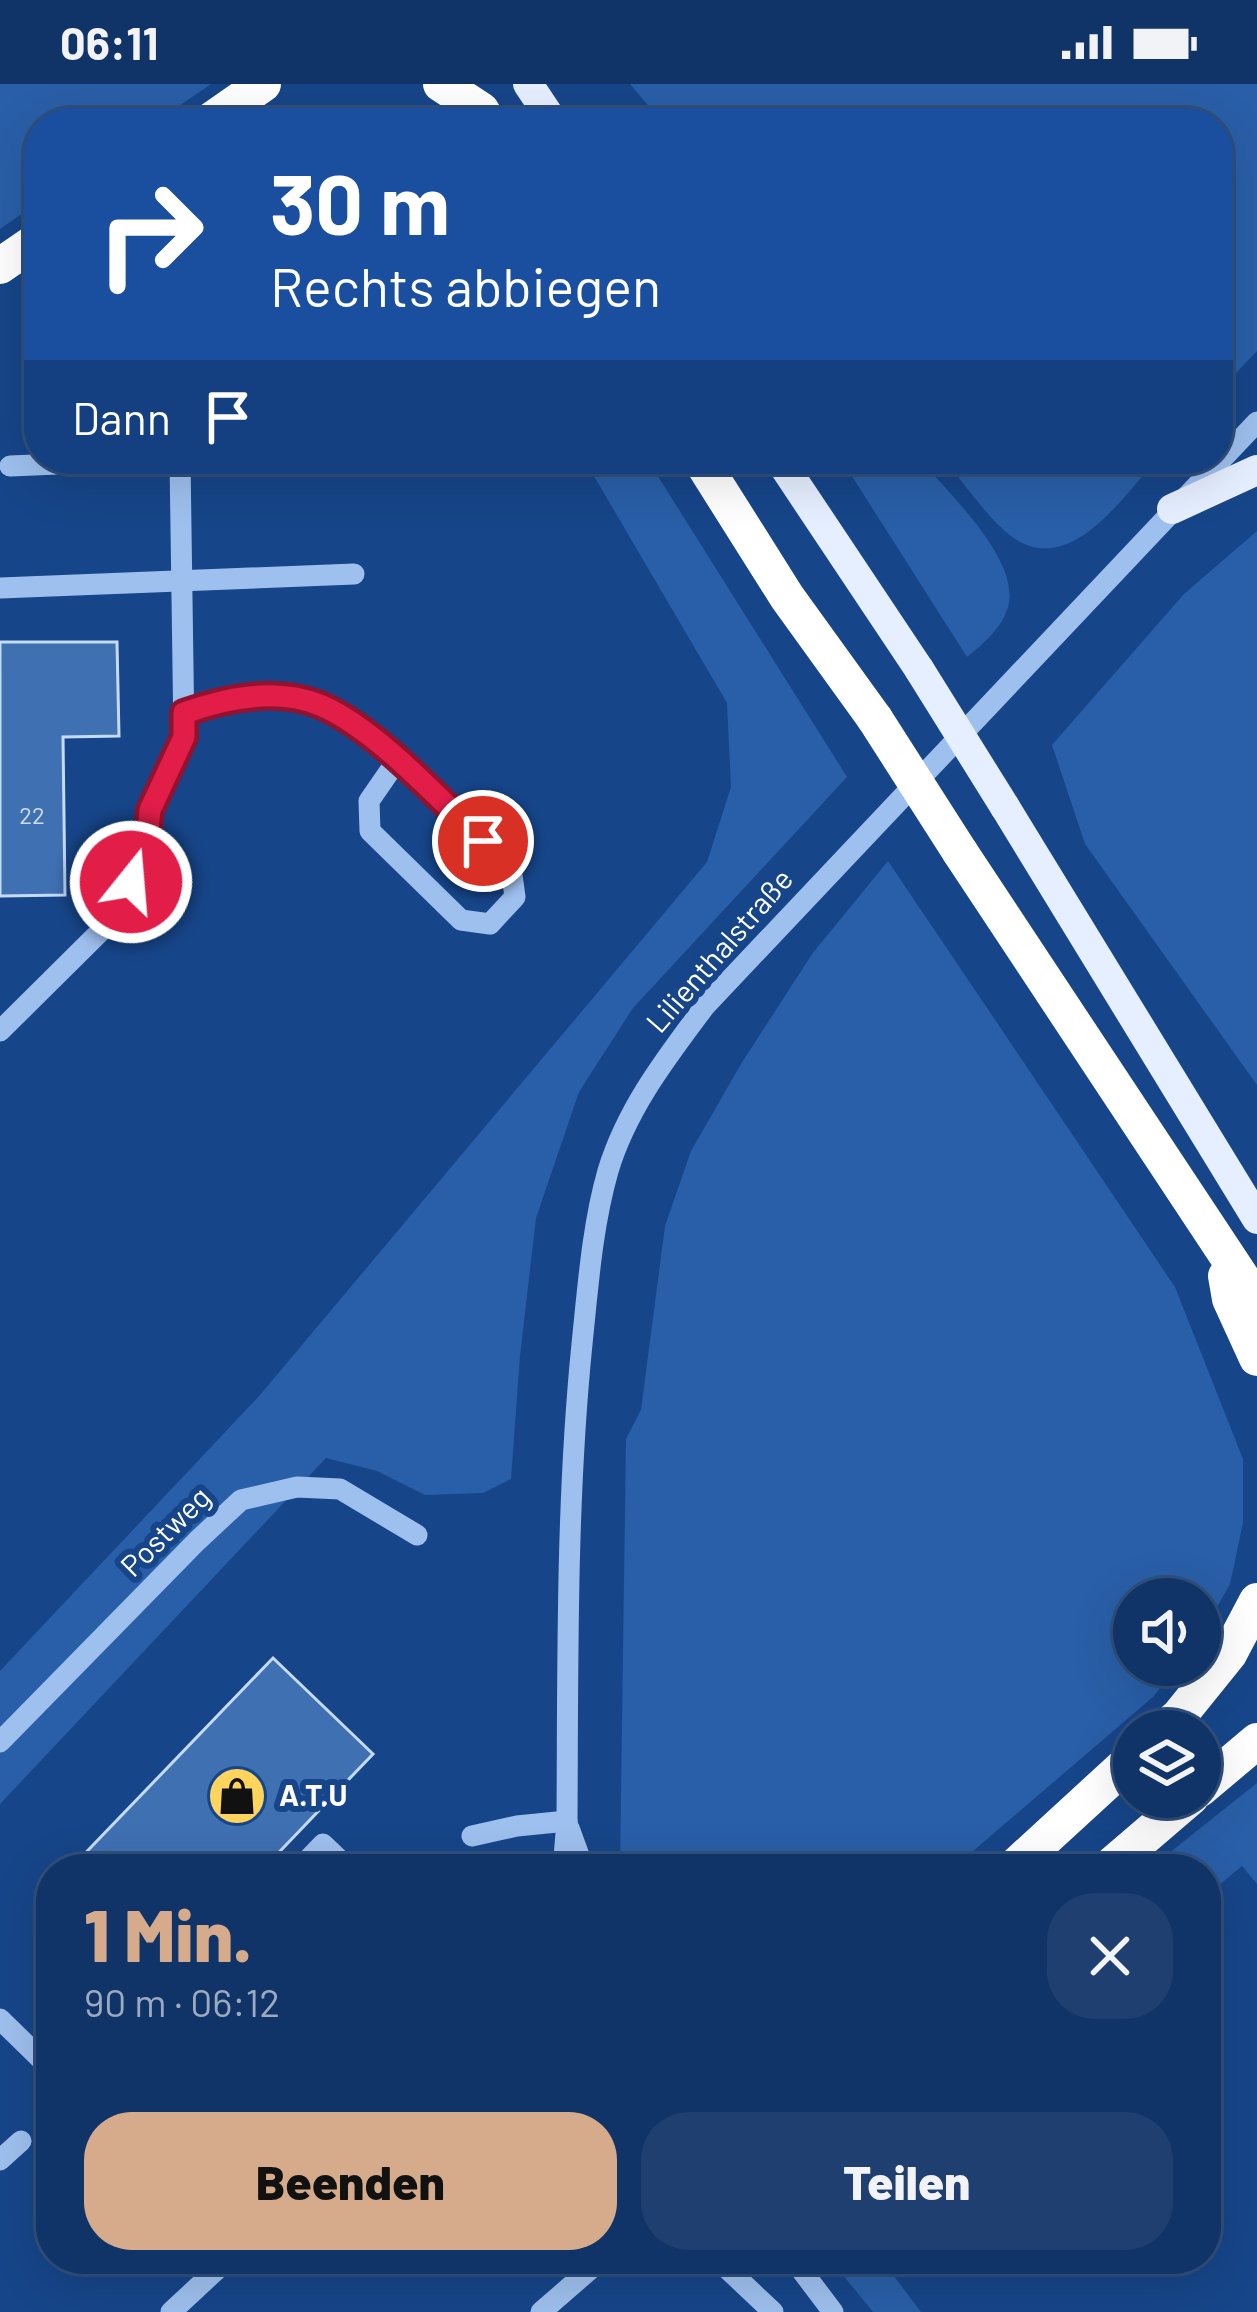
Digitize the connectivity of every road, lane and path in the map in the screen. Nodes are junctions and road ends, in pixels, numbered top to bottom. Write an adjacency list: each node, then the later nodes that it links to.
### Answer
1 (263, 84): 4 (highway)
2 (441, 84): 3 (highway)
3 (479, 106)
4 (229, 108)
5 (1257, 422): 6 (street, Lilienthalstraße)
6 (1233, 447)
7 (24, 465): 8 (street)
8 (10, 466)
9 (1257, 470): 14 (main road)
10 (180, 474): 16 (street)
11 (710, 474): 22 (highway, bridge)
12 (789, 474): 21 (main road, bridge)
13 (1206, 474): 14 (street, Lilienthalstraße)
14 (1172, 509): 33 (street, Lilienthalstraße)
15 (354, 574): 16 (street)
16 (182, 580): 17 (street); 18 (street)
17 (0, 588)
18 (184, 713): 19 (street); 20 (street)
19 (398, 759): 19 (street)
20 (0, 1031)
21 (1257, 1220)
22 (1220, 1243): 23 (highway); 24 (highway)
23 (1257, 1301)
24 (1257, 1358)
25 (417, 1535): 29 (street, Postweg)
26 (1257, 1601): 27 (highway)
27 (1183, 1710)
28 (1257, 1741): 30 (highway)
29 (0, 1742)
30 (1221, 1771)
31 (1113, 1776): 37 (highway)
32 (1167, 1818): 38 (highway)
33 (567, 1821): 34 (street); 35 (street, Lilienthalstraße); 36 (street, Lilienthalstraße)
34 (472, 1835)
35 (564, 1854)
36 (579, 1854)
37 (1028, 1854)
38 (1125, 1854)
39 (0, 2020): 40 (street)
40 (36, 2055)
41 (21, 2141): 42 (street)
42 (0, 2160)
43 (212, 2274): 47 (street)
44 (585, 2274): 48 (street)
45 (733, 2274): 49 (street)
46 (804, 2274): 50 (street)
47 (171, 2312)
48 (541, 2312)
49 (773, 2312)
50 (833, 2312)

